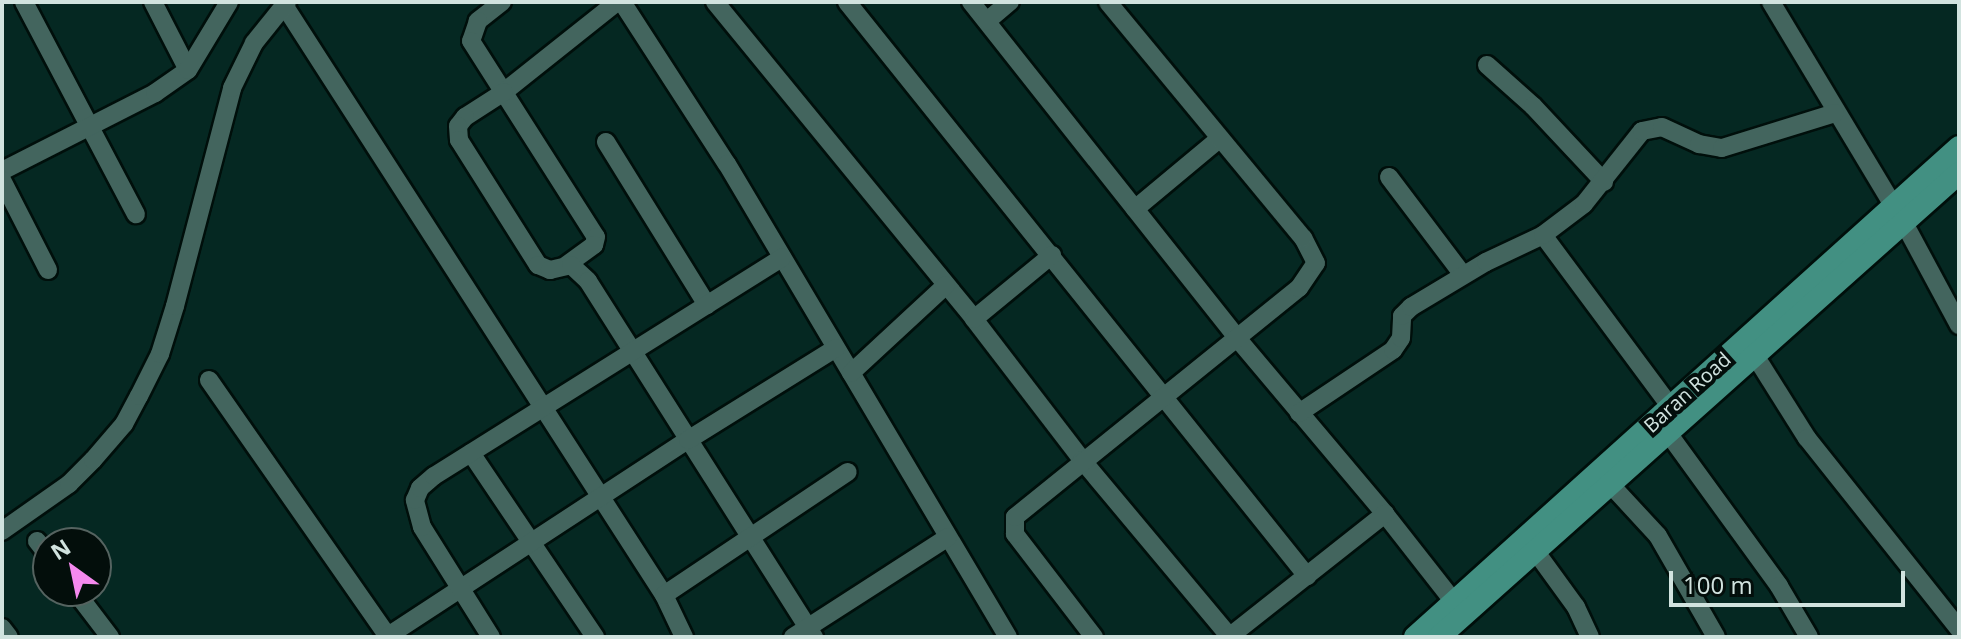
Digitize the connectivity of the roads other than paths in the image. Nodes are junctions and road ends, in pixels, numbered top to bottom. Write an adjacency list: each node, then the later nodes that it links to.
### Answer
1 (24, 2): 18 (street)
2 (153, 2): 15 (street)
3 (229, 2): 15 (street)
4 (502, 2): 16 (street)
5 (620, 2): 16 (street); 32 (street)
6 (715, 2): 36 (street)
7 (847, 2): 31 (street)
8 (971, 2): 13 (street)
9 (1010, 2): 13 (street)
10 (1108, 2): 19 (street)
11 (1771, 2): 17 (street)
12 (286, 4): 48 (street); 58 (street)
13 (987, 21): 27 (street)
14 (1487, 65): 26 (street)
15 (188, 70): 18 (street)
16 (504, 92): 33 (street); 33 (street)
17 (1835, 113): 26 (street); 29 (street)
18 (91, 126): 22 (street); 28 (street)
19 (1219, 139): 27 (street); 40 (street)
20 (606, 142): 37 (street)
21 (1959, 147): 29 (main road, Baran Road)
22 (2, 171)
23 (1959, 173): 29 (main road, Baran Road)
24 (1389, 177): 35 (street)
25 (2, 180): 34 (street)
26 (1604, 182): 30 (street)
27 (1135, 209): 40 (street)
28 (136, 214)
29 (1899, 214): 39 (street); 43 (main road, Baran Road); 47 (main road, Baran Road)
30 (1543, 235): 35 (street); 47 (street)
31 (1052, 255): 38 (street); 46 (street)
32 (782, 258): 37 (street); 41 (street)
33 (566, 265): 42 (street)
34 (48, 270)
35 (1463, 275): 49 (street)
36 (946, 285): 38 (street); 44 (street)
37 (707, 305): 42 (street)
38 (974, 319): 53 (street)
39 (1959, 325)
40 (1237, 338): 46 (street); 49 (street)
41 (836, 348): 44 (street); 51 (street)
42 (632, 352): 48 (street); 51 (street)
43 (1754, 354): 50 (main road, Baran Road); 69 (street)
44 (851, 373): 59 (street)
45 (209, 380): 73 (street)
46 (1163, 397): 53 (street); 63 (street)
47 (1670, 406): 66 (main road, Baran Road)
48 (542, 408): 52 (street); 56 (street)
49 (1299, 413): 57 (street)
50 (1668, 433): 55 (main road, Baran Road); 84 (street)
51 (688, 440): 56 (street); 60 (street)
52 (471, 453): 61 (street); 64 (street)
53 (1082, 460): 78 (street); 79 (street)
54 (848, 472): 60 (street)
55 (1611, 485): 62 (main road, Baran Road); 83 (street)
56 (601, 496): 61 (street); 65 (street)
57 (1385, 514): 63 (street); 66 (street)
58 (2, 531)
59 (948, 537): 70 (street); 77 (street)
60 (751, 538): 65 (street); 70 (street)
61 (532, 542): 64 (street); 75 (street)
62 (1536, 552): 81 (main road, Baran Road); 82 (street)
63 (1307, 576): 79 (street)
64 (460, 589): 73 (street); 74 (street)
65 (664, 595): 76 (street)
66 (1454, 602): 80 (main road, Baran Road)
67 (87, 607): 72 (street)
68 (2, 628): 71 (street)
69 (1959, 629)
70 (805, 633)
71 (9, 637)
72 (110, 637)
73 (388, 637)
74 (491, 637)
75 (595, 637)
76 (684, 637)
77 (1008, 637)
78 (1094, 637)
79 (1230, 637)
80 (1415, 637)
81 (1439, 637)
82 (1590, 637)
83 (1716, 637)
84 (1809, 637)

